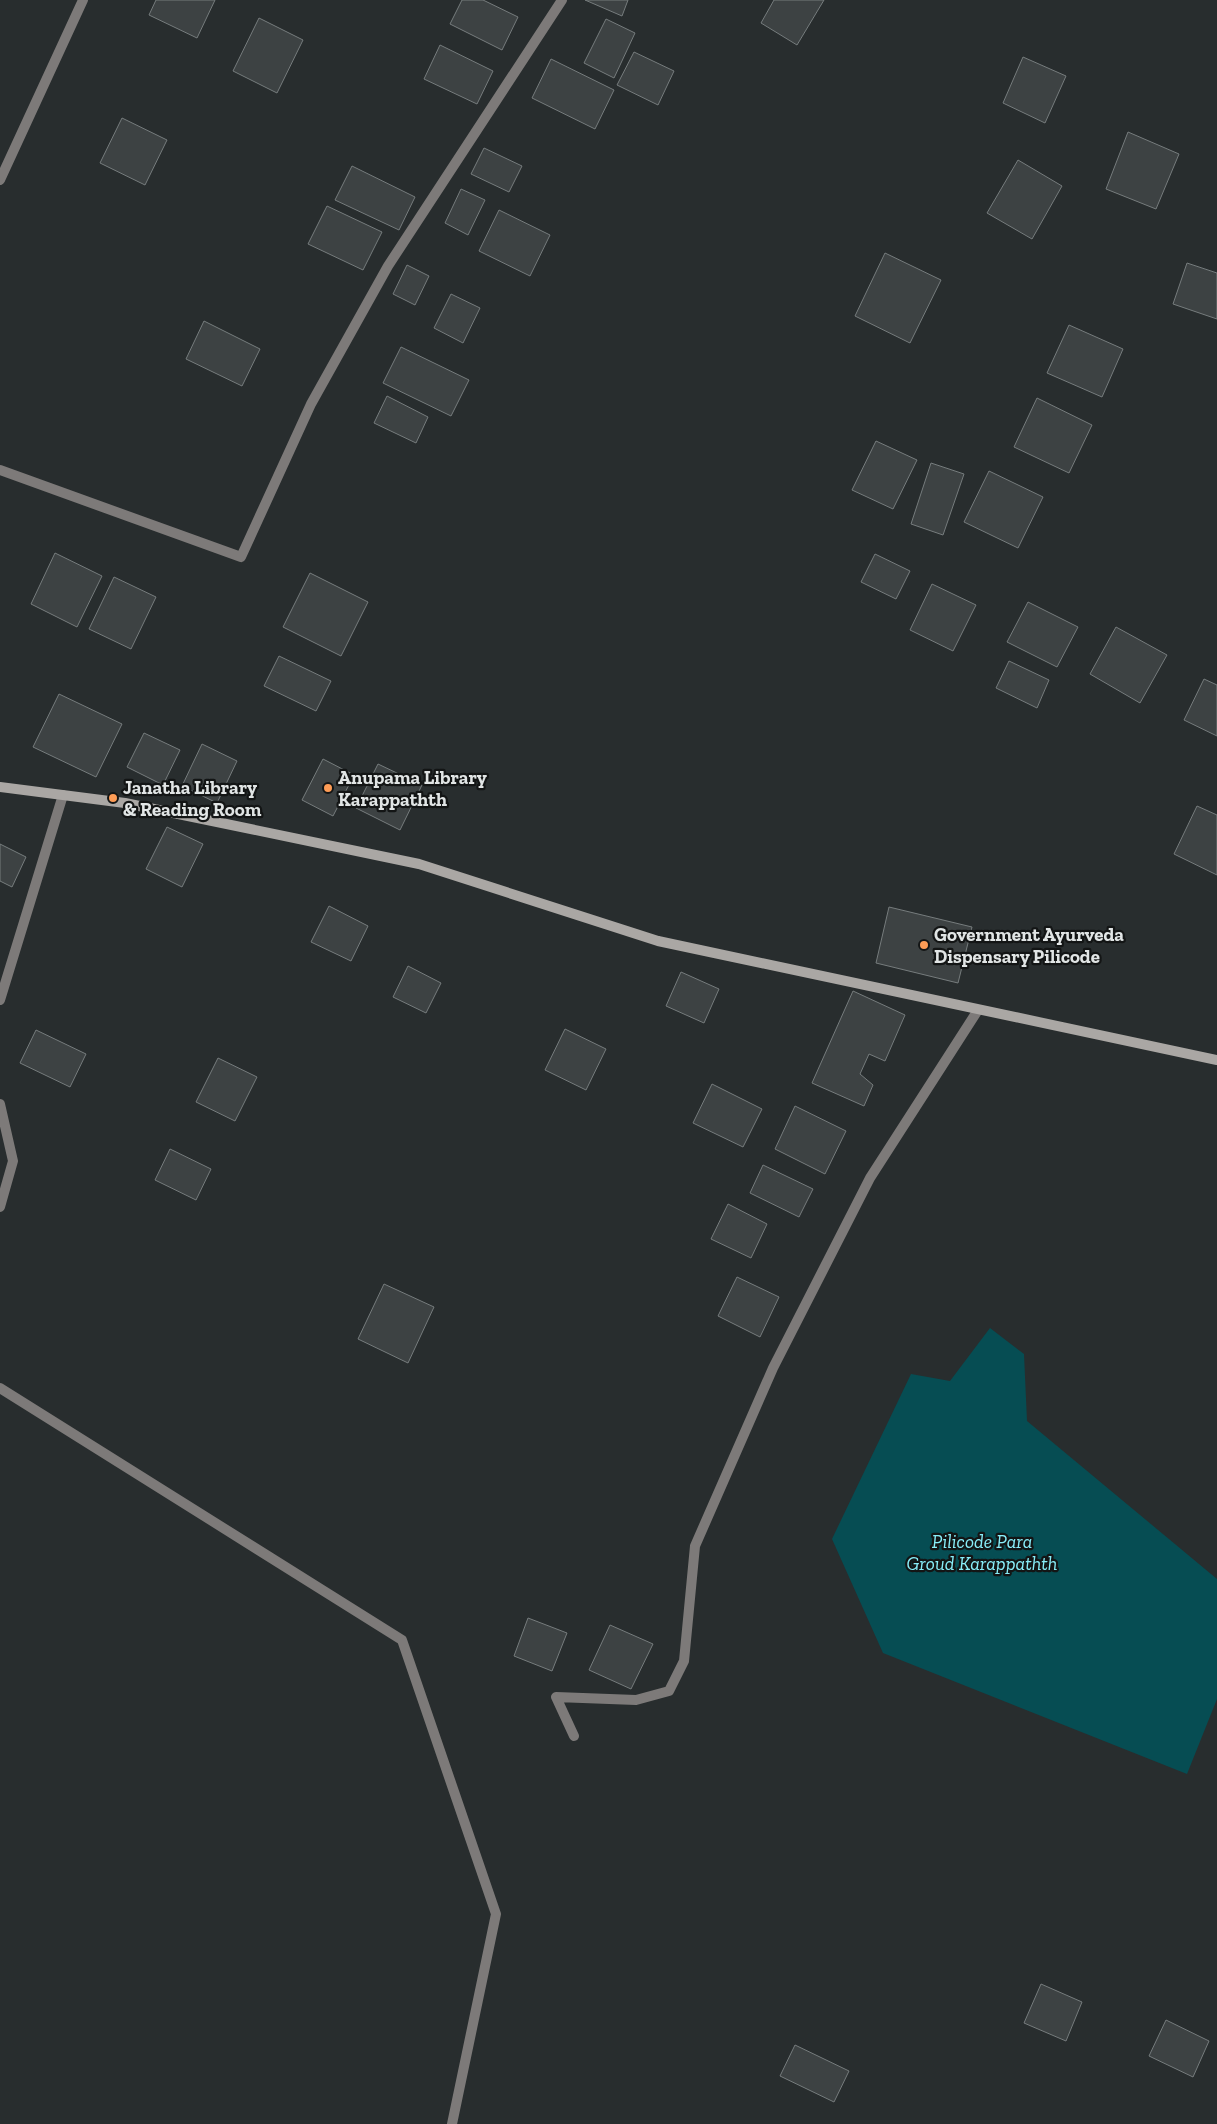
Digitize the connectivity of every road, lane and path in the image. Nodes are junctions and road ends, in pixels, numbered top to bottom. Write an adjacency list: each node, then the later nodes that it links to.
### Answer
1 (83, 0): 3 (street)
2 (562, 0): 4 (street)
3 (0, 180)
4 (0, 470)
5 (0, 787): 6 (street)
6 (63, 795): 7 (street); 8 (street)
7 (0, 1000)
8 (978, 1010): 9 (street); 13 (street)
9 (1217, 1060)
10 (0, 1104): 11 (street)
11 (0, 1207)
12 (0, 1388): 14 (street)
13 (574, 1736)
14 (452, 2124)

